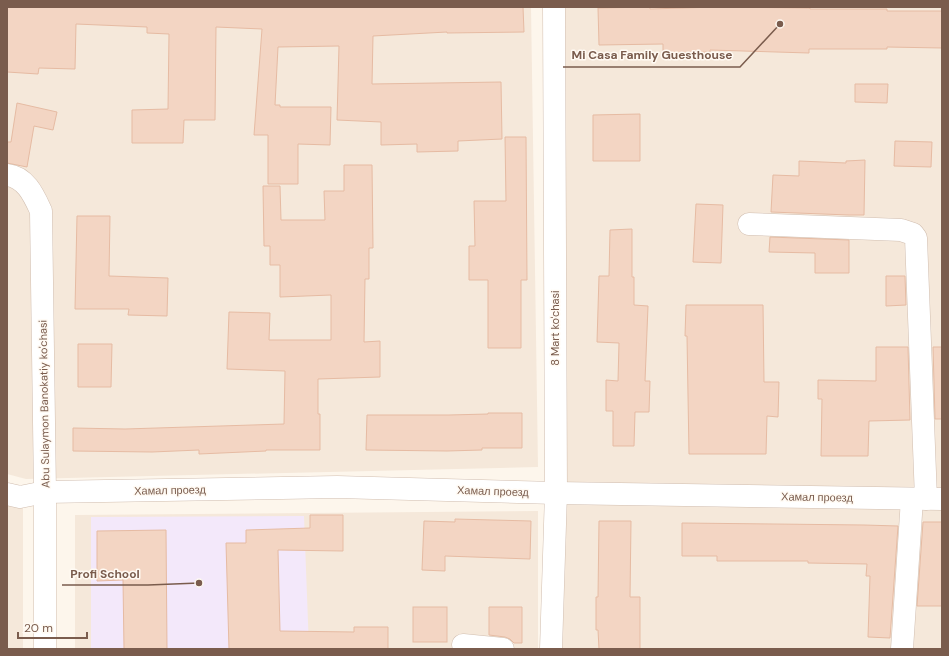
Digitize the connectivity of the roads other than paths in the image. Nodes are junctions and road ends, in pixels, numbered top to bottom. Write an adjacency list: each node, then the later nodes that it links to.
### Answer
1 (554, 7): 5 (street, 8 Mart ko'chasi)
2 (7, 175): 4 (street, Abu Sulaymon Banokatiy ko'chasi)
3 (749, 224): 7 (street)
4 (45, 492): 5 (street, Хамал проезд); 6 (street, Хамал проезд); 9 (street, Abu Sulaymon Banokatiy ko'chasi)
5 (556, 493): 7 (street, Хамал проезд); 11 (street, 8 Mart ko'chasi)
6 (7, 494)
7 (927, 499): 12 (street)
8 (463, 646): 10 (street)
9 (45, 649)
10 (503, 649)
11 (551, 649)
12 (902, 649)

